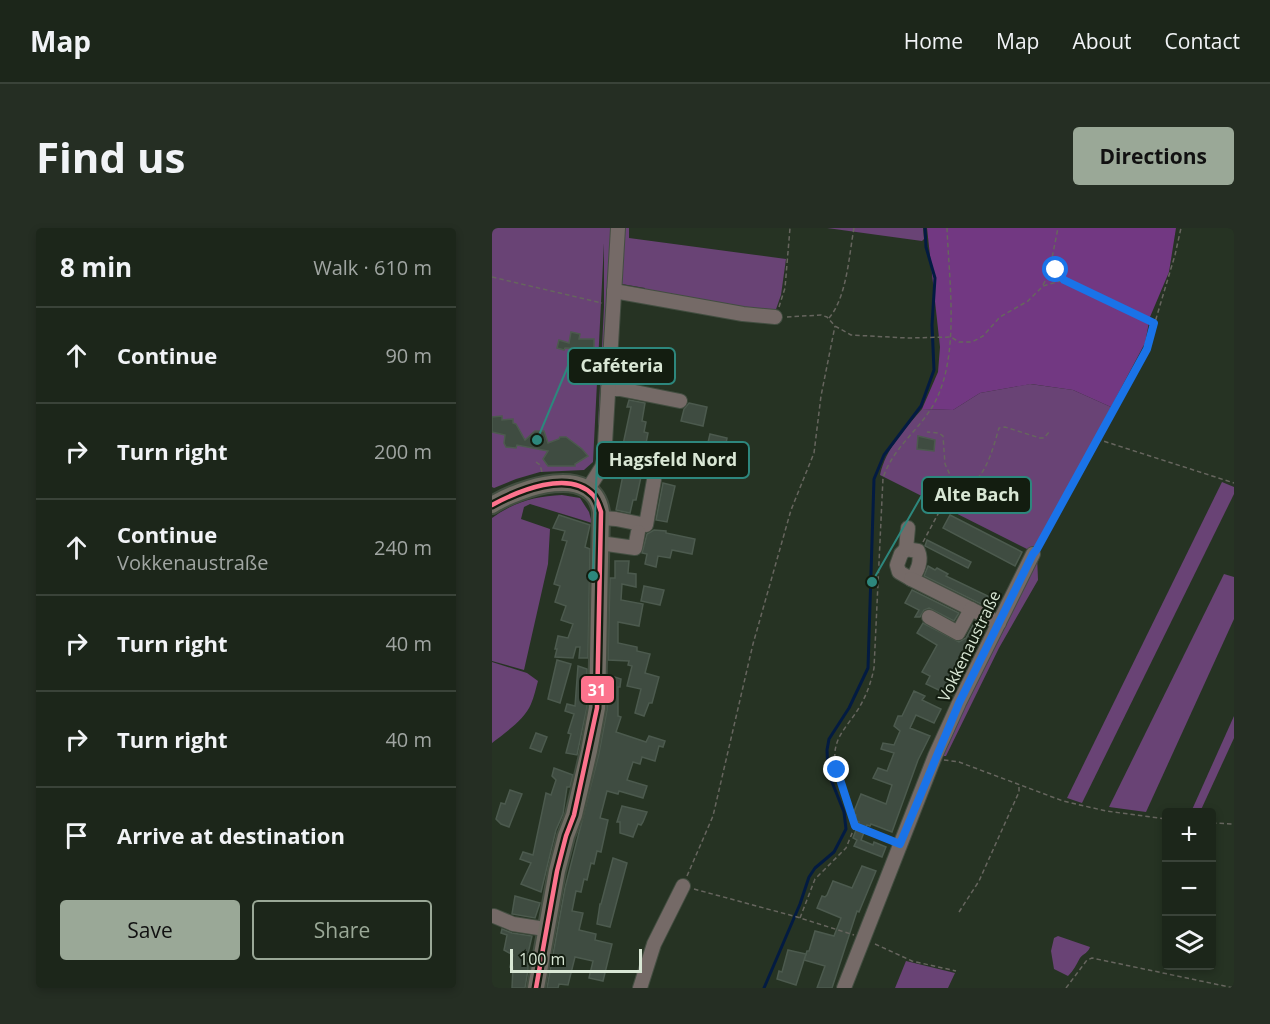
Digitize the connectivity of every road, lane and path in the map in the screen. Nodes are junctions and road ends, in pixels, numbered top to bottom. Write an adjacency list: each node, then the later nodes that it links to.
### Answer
1 (618, 228): 11 (street)
2 (790, 228): 13 (path)
3 (854, 228): 14 (path)
4 (947, 228): 17 (path)
5 (1058, 228): 7 (path)
6 (1181, 228): 15 (path)
7 (1052, 257): 9 (path); 10 (path)
8 (492, 277): 12 (path)
9 (1064, 280): 10 (path); 15 (path)
10 (1042, 286): 17 (path)
11 (614, 291): 12 (street); 13 (street)
12 (613, 306): 18 (street)
13 (775, 317): 14 (path)
14 (829, 318): 16 (path)
15 (1154, 323): 22 (path)
16 (835, 326): 17 (path); 47 (path)
17 (951, 337): 45 (path)
18 (608, 389): 19 (street); 27 (street)
19 (680, 401)
20 (1050, 431): 28 (path)
21 (927, 432): 28 (path)
22 (1097, 439): 26 (path); 35 (path)
23 (536, 462): 24 (path)
24 (542, 471)
25 (654, 480): 30 (street)
26 (1234, 483)
27 (588, 489): 29 (main road); 30 (main road)
28 (946, 499): 34 (path)
29 (493, 503)
30 (601, 518): 33 (main road)
31 (908, 528): 34 (street)
32 (638, 532): 33 (street)
33 (600, 543): 51 (main road)
34 (912, 550): 36 (street); 36 (street)
35 (1033, 554): 39 (street, Vokkenaustraße)
36 (911, 579): 37 (street)
37 (971, 609): 38 (street); 39 (street)
38 (929, 617)
39 (999, 623): 40 (street, Vokkenaustraße)
40 (935, 756): 41 (path); 46 (street, Vokkenaustraße)
41 (1018, 784): 42 (path); 48 (path)
42 (1162, 818)
43 (1216, 823): 44 (path)
44 (1234, 824)
45 (855, 826): 46 (path); 50 (path)
46 (900, 844): 52 (street, Vokkenaustraße)
47 (682, 886): 50 (path); 55 (street)
48 (958, 912)
49 (494, 916): 51 (street)
50 (799, 918): 52 (path)
51 (545, 930): 54 (main road)
52 (863, 938): 53 (path); 56 (street, Vokkenaustraße)
53 (956, 971)
54 (536, 988)
55 (640, 988)
56 (844, 988)
57 (1066, 988): 58 (path)
58 (1234, 988)

